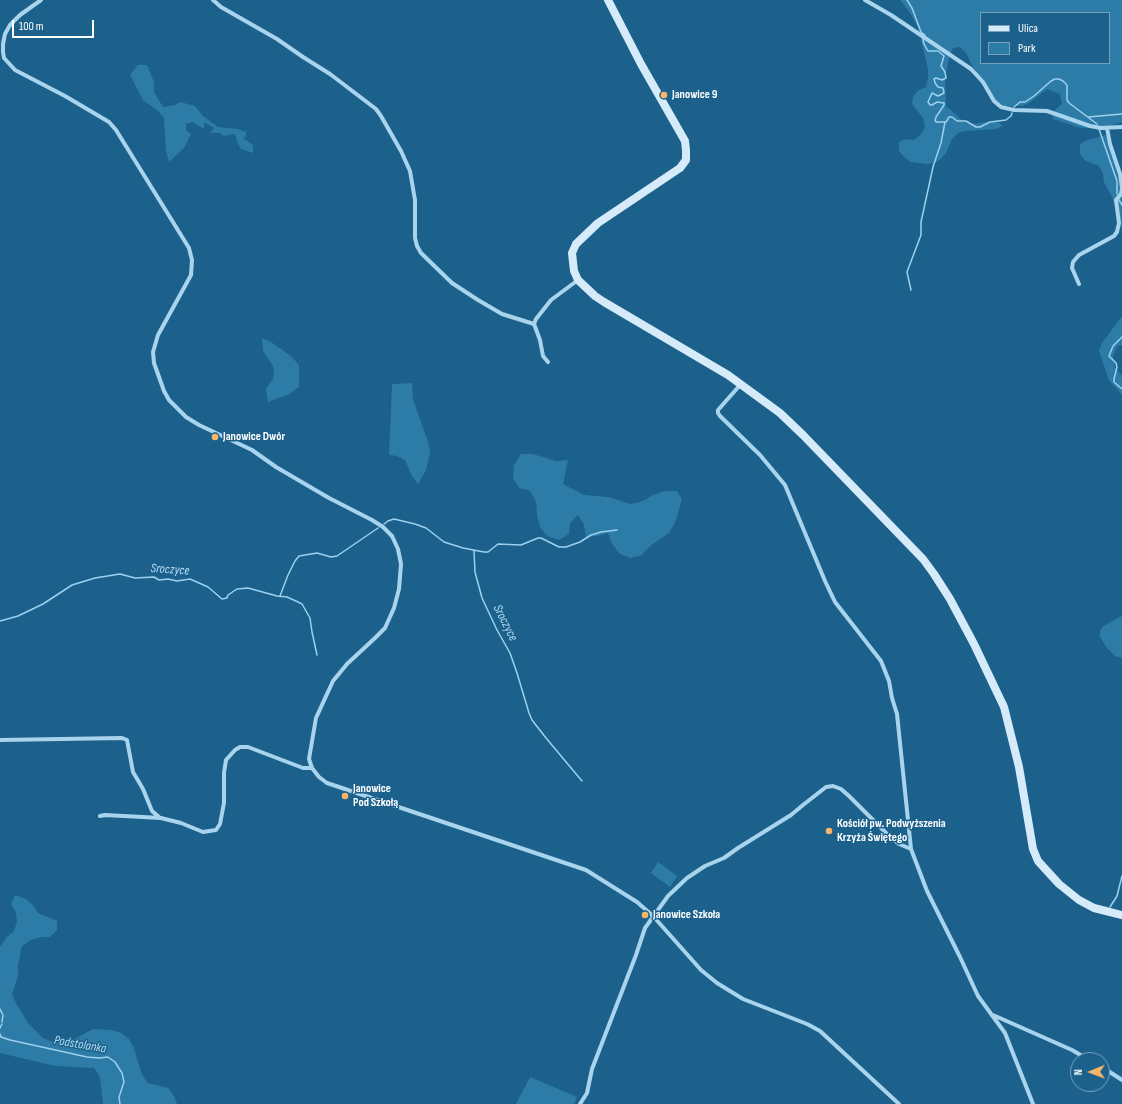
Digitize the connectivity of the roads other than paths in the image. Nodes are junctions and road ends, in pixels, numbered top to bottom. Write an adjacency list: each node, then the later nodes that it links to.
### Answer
1 (41, 0): 14 (street)
2 (213, 0): 10 (street)
3 (608, 0): 8 (street)
4 (865, 0): 6 (street)
5 (1122, 127): 6 (street)
6 (1107, 128): 7 (street)
7 (1122, 188): 9 (street)
8 (578, 280): 10 (street); 12 (street)
9 (1079, 284)
10 (534, 324): 11 (street)
11 (548, 362)
12 (741, 384): 17 (street); 18 (street)
13 (0, 740): 16 (street)
14 (312, 768): 16 (street); 19 (street)
15 (100, 816): 16 (street)
16 (161, 818)
17 (911, 849): 19 (street); 20 (street)
18 (1122, 915)
19 (653, 916): 24 (street); 25 (street)
20 (993, 1015): 21 (street); 26 (street)
21 (1075, 1052)
22 (1110, 1072): 23 (street)
23 (1122, 1080)
24 (580, 1104)
25 (900, 1104)
26 (1033, 1104)

